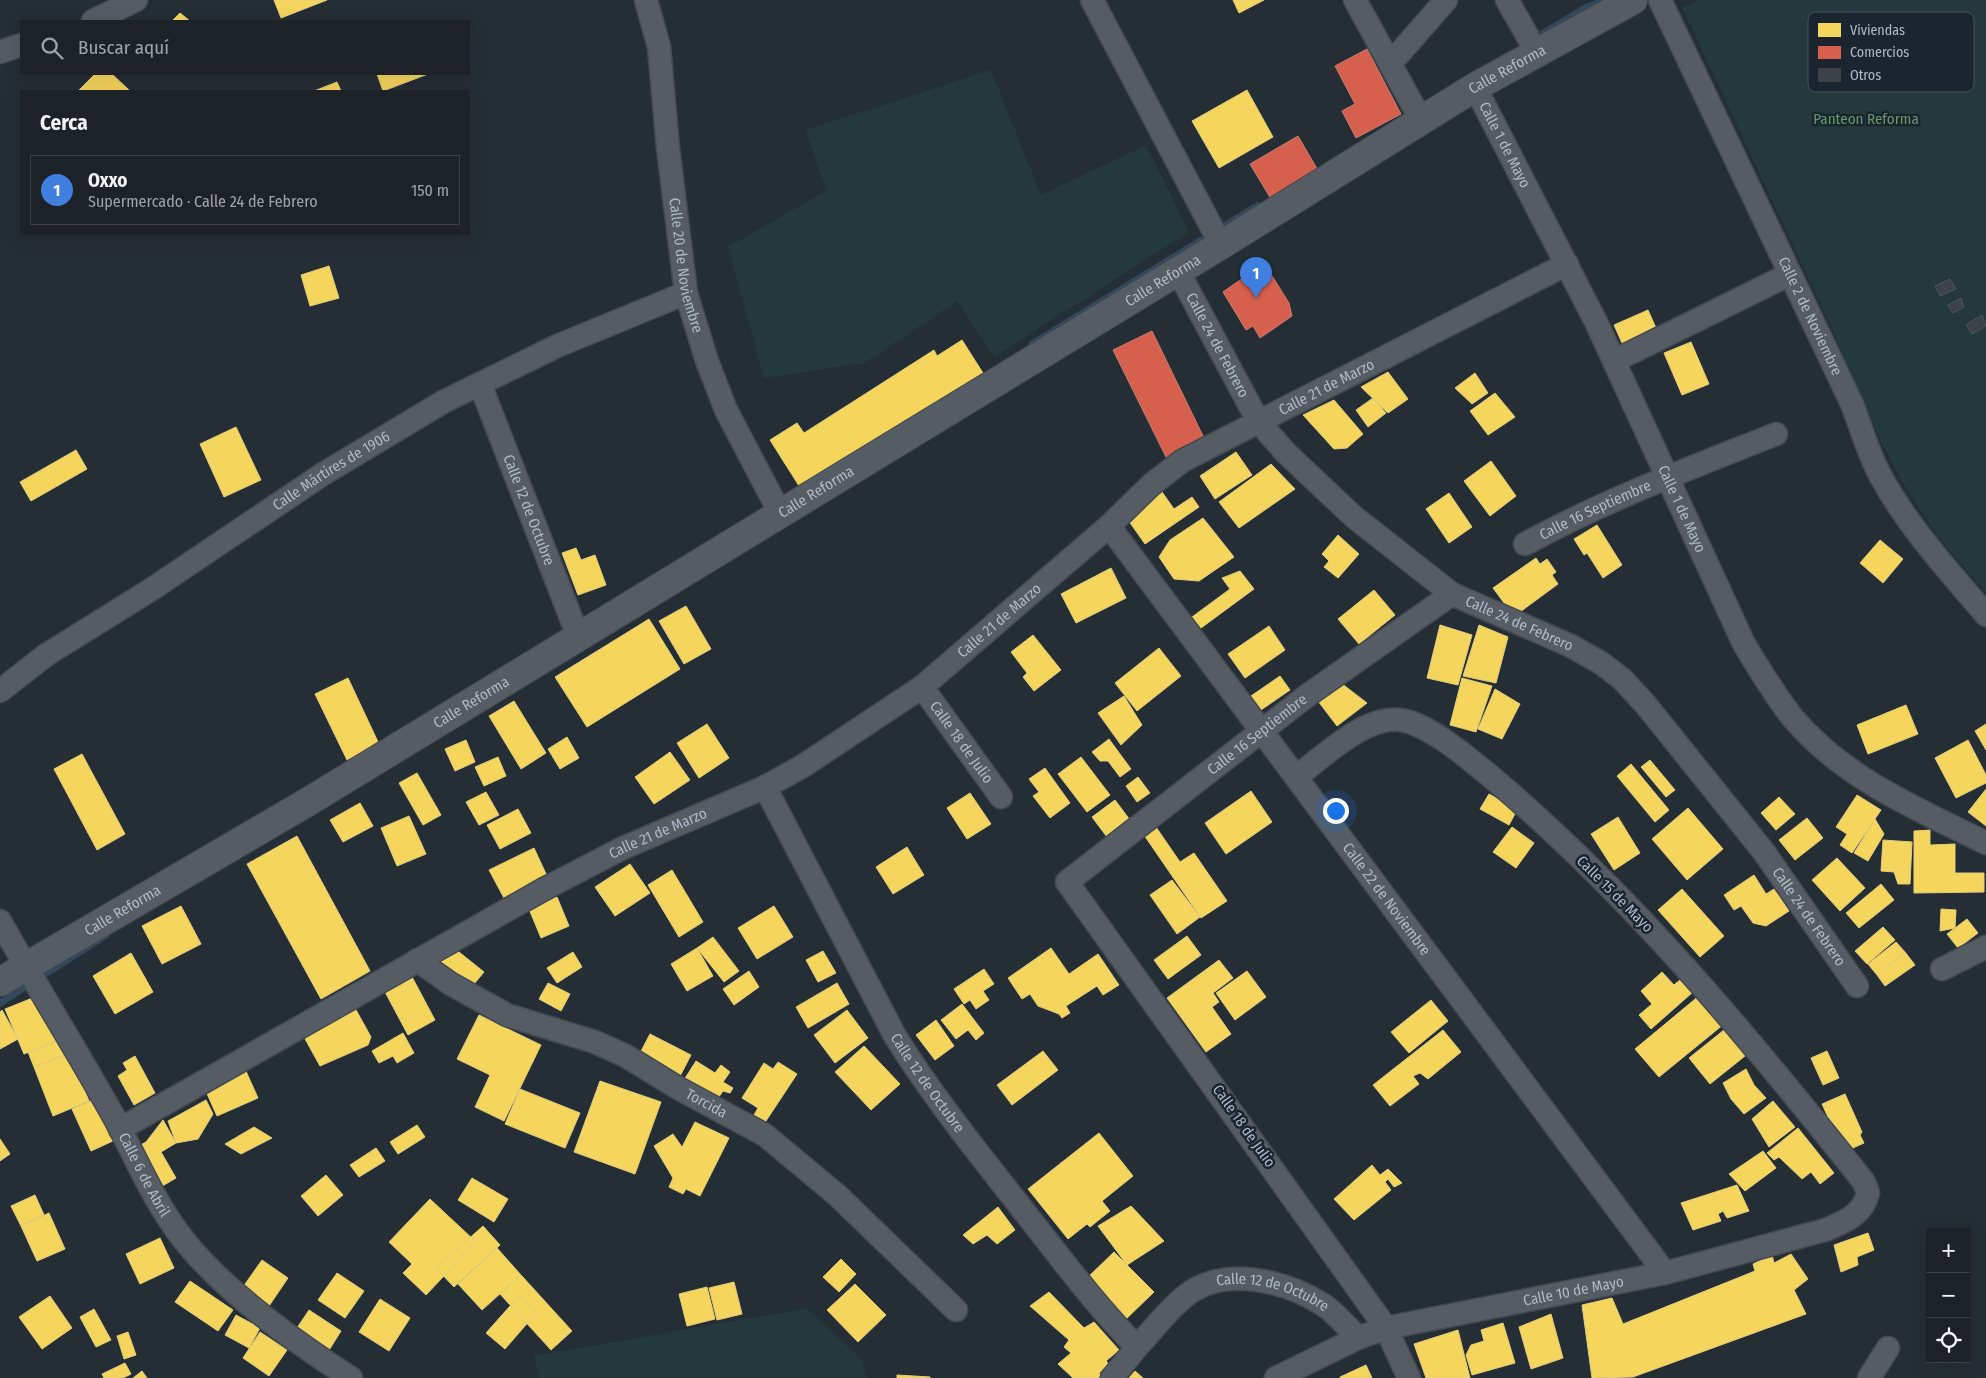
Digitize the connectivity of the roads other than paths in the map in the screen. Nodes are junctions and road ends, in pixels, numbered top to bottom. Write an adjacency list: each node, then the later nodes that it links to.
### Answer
1 (136, 0): 9 (street)
2 (646, 0): 20 (street, Calle 20 de Noviembre)
3 (1092, 0): 16 (street)
4 (1355, 0): 13 (street)
5 (1446, 0): 13 (street)
6 (1507, 0): 11 (street)
7 (1633, 0): 11 (street, Calle Reforma)
8 (1660, 0): 19 (street, Calle 2 de Noviembre)
9 (95, 20)
10 (20, 45): 12 (street)
11 (1536, 51): 14 (street, Calle Reforma)
12 (0, 52)
13 (1390, 64): 15 (street)
14 (1475, 86): 15 (street, Calle Reforma); 17 (street, Calle 1 de Mayo)
15 (1421, 120): 16 (street, Calle Reforma)
16 (1221, 245): 18 (street, Calle Reforma)
17 (1568, 264): 21 (street, Calle 1 de Mayo); 23 (street, Calle 21 de Marzo)
18 (1178, 271): 23 (street, Calle 24 de Febrero); 26 (street, Calle Reforma)
19 (1790, 274): 21 (street); 30 (street, Calle 2 de Noviembre)
20 (686, 293): 22 (street, Calle Mártires de 1906); 26 (street, Calle 20 de Noviembre)
21 (1614, 361): 25 (street, Calle 1 de Mayo)
22 (480, 384): 31 (street, Calle 12 de Octubre); 33 (street, Calle Mártires de 1906)
23 (1258, 421): 27 (street, Calle 21 de Marzo); 29 (street, Calle 24 de Febrero)
24 (1776, 434): 25 (street, Calle 16 Septiembre)
25 (1666, 478): 28 (street, Calle 16 Septiembre); 38 (street, Calle 1 de Mayo)
26 (780, 513): 31 (street, Calle Reforma)
27 (1109, 526): 32 (street, Calle 21 de Marzo); 34 (street, Calle 22 de Noviembre)
28 (1525, 544)
29 (1452, 594): 34 (street, Calle 16 Septiembre); 46 (street, Calle 24 de Febrero)
30 (1986, 615)
31 (578, 636): 43 (street, Calle Reforma)
32 (922, 687): 36 (street, Calle 21 de Marzo); 37 (street, Calle 18 de Julio)
33 (0, 691)
34 (1262, 731): 35 (street, Calle 22 de Noviembre); 39 (street, Calle 16 Septiembre)
35 (1296, 777): 48 (street, Calle 15 de Mayo); 49 (street, Calle 22 de Noviembre)
36 (765, 787): 42 (street, Calle 21 de Marzo); 53 (street, Calle 12 de Octubre)
37 (1001, 797)
38 (1986, 843)
39 (1066, 882): 51 (street, Calle 18 de Julio)
40 (0, 921): 43 (street, Calle 6 de Abril)
41 (1986, 947): 44 (street)
42 (417, 960): 47 (street, Calle 21 de Marzo); 50 (street, Torcida)
43 (26, 966): 45 (street, Calle Reforma); 47 (street, Calle 6 de Abril)
44 (1942, 969)
45 (0, 982)
46 (1857, 986)
47 (120, 1128): 55 (street, Calle 6 de Abril)
48 (1867, 1200): 49 (street, Calle 10 de Mayo)
49 (1665, 1273): 51 (street, Calle 10 de Mayo)
50 (956, 1310)
51 (1386, 1328): 52 (street, Calle 10 de Mayo); 58 (street, Calle 18 de Julio)
52 (1358, 1338): 53 (street, Calle 12 de Octubre); 57 (street, Calle 10 de Mayo)
53 (1137, 1347): 56 (street, Calle 12 de Octubre)
54 (1888, 1348): 59 (street)
55 (351, 1378)
56 (1112, 1378)
57 (1276, 1378)
58 (1409, 1378)
59 (1868, 1378)

